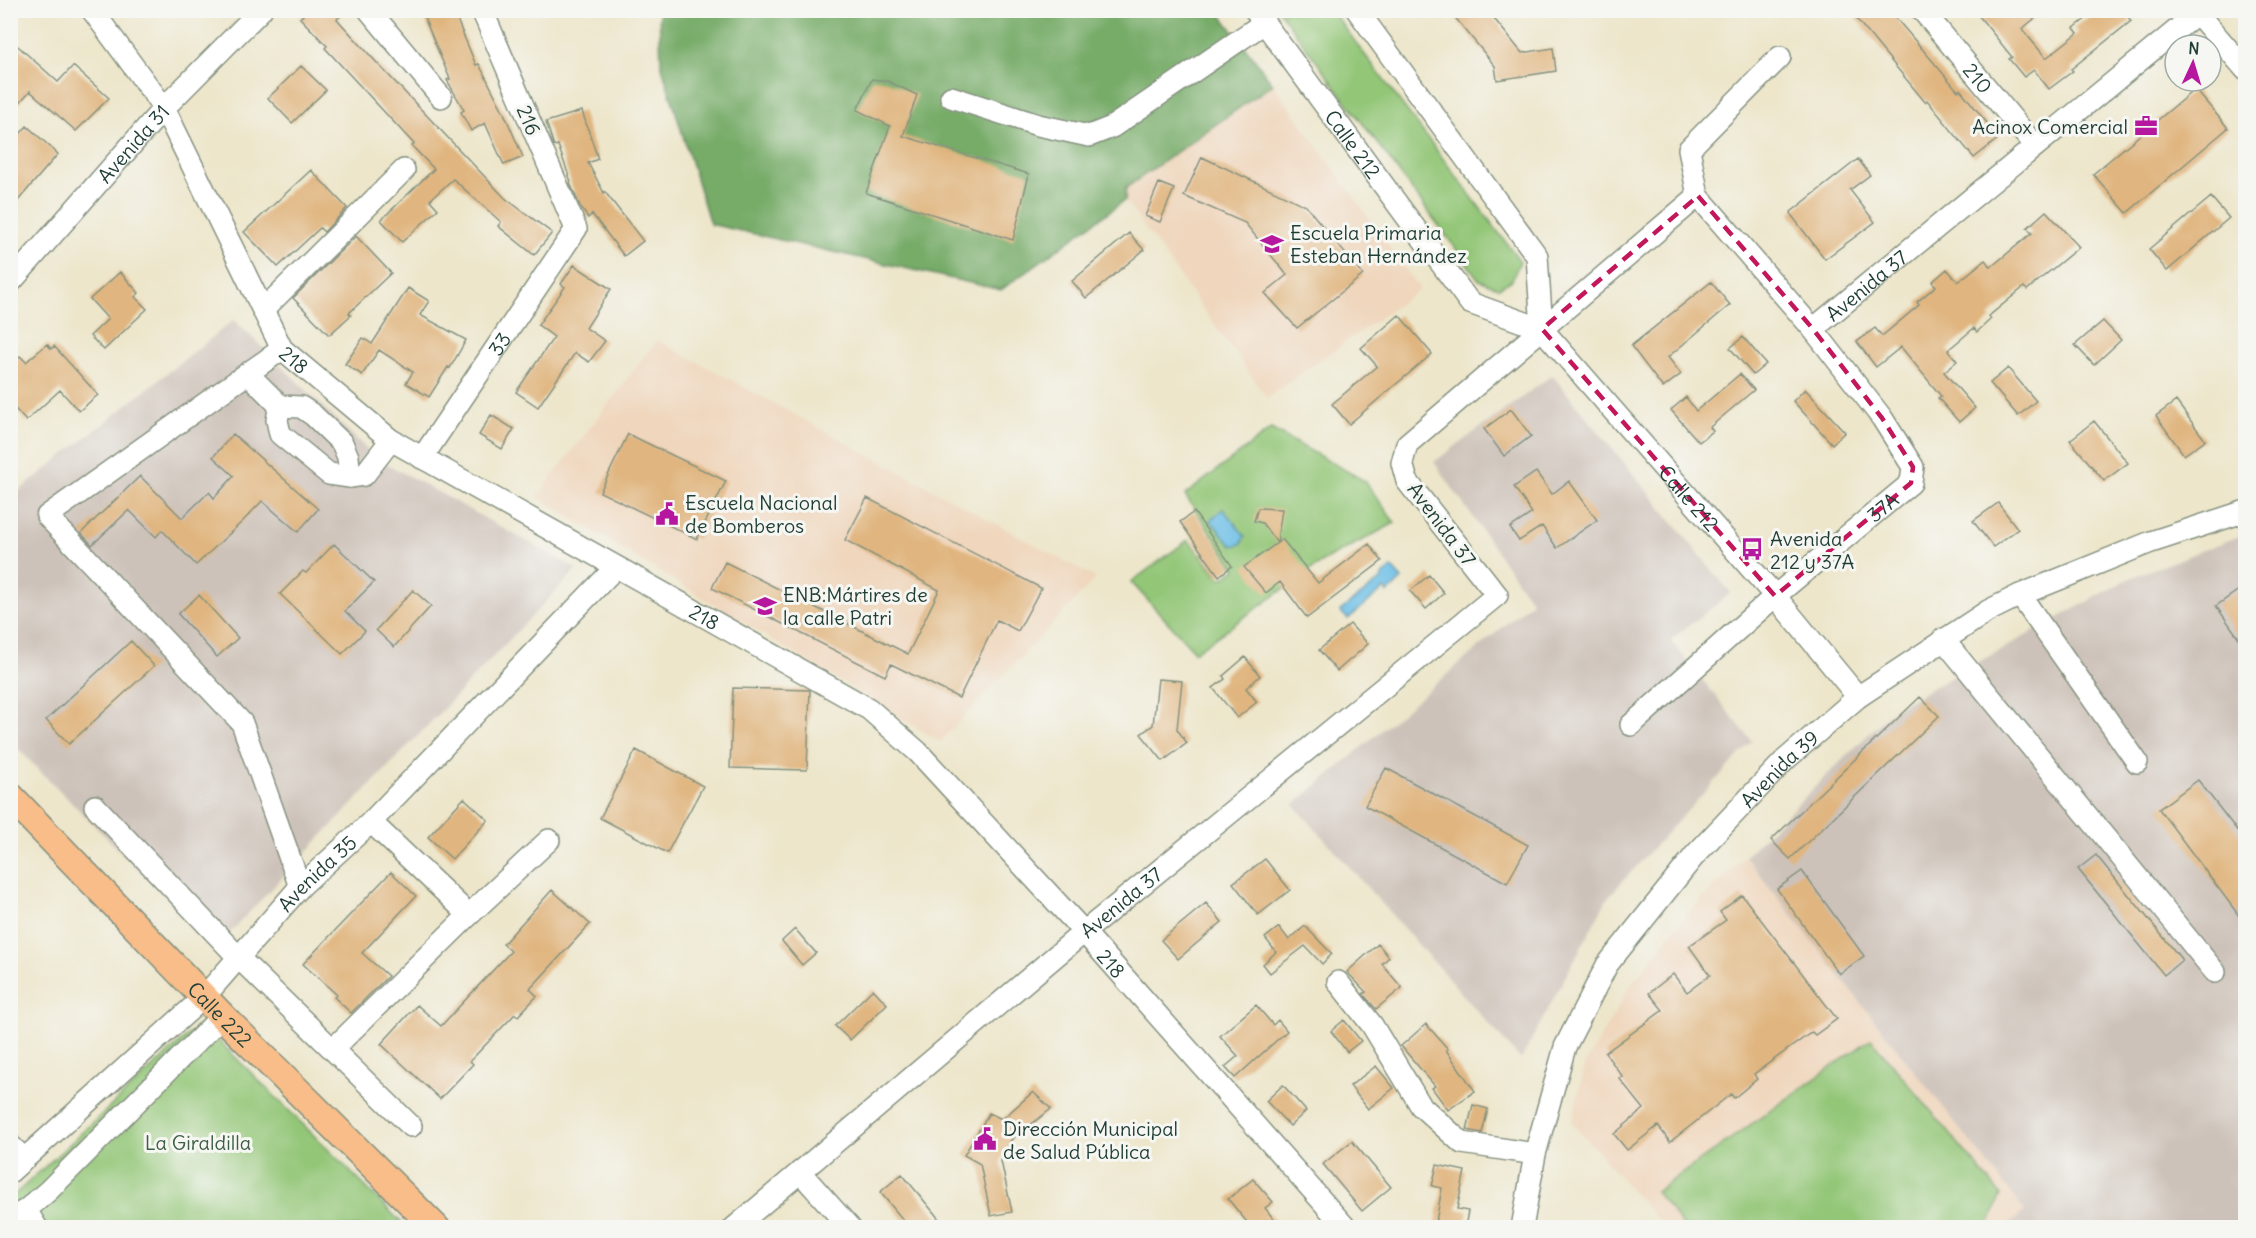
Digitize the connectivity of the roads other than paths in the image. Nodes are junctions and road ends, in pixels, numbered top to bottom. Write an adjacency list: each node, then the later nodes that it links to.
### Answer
1 (92, 10): 13 (street, 218)
2 (261, 10): 13 (street, Avenida 31)
3 (369, 10): 11 (street)
4 (482, 10): 17 (street, 216)
5 (1357, 10): 20 (street)
6 (1923, 10): 14 (street, 210)
7 (2199, 12): 10 (street); 14 (street, Avenida 37)
8 (1259, 17): 12 (street); 20 (street, Calle 212)
9 (1780, 57): 16 (street)
10 (2246, 70)
11 (441, 97)
12 (951, 97)
13 (164, 108): 18 (street, Avenida 31); 19 (street, 218)
14 (2035, 146): 21 (street, Avenida 37)
15 (404, 170): 19 (street)
16 (1698, 196): 20 (street, Avenida 37); 21 (street, Avenida 37)
17 (576, 229): 26 (street, 33)
18 (10, 283)
19 (263, 310): 22 (street, 218)
20 (1542, 329): 31 (street, Calle 212); 42 (street, Avenida 37)
21 (1813, 329): 31 (street, 37A)
22 (282, 349): 23 (street); 25 (street, 218)
23 (248, 374): 24 (street); 40 (street)
24 (280, 406): 27 (street); 27 (street)
25 (391, 440): 26 (street, 218); 27 (street)
26 (422, 458): 29 (street, 218)
27 (350, 477)
28 (2246, 511): 30 (street, Avenida 39)
29 (616, 567): 38 (street, Avenida 35); 42 (street, 218)
30 (2020, 595): 32 (street, Avenida 39); 35 (street)
31 (1776, 596): 33 (street, Calle 212); 34 (street, 37A)
32 (1943, 639): 33 (street, Avenida 39); 44 (street)
33 (1858, 697): 49 (street, Avenida 39)
34 (1631, 725)
35 (2136, 762)
36 (10, 796): 46 (main road, Calle 222)
37 (95, 806): 43 (street)
38 (371, 822): 40 (street, Avenida 35); 41 (street)
39 (549, 840): 41 (street)
40 (300, 887): 43 (street, Avenida 35)
41 (469, 915): 47 (street)
42 (1084, 932): 51 (street, Avenida 37); 53 (street, 218)
43 (239, 958): 46 (street, Avenida 35); 47 (street)
44 (2215, 972)
45 (1338, 982): 49 (street)
46 (213, 1007): 50 (street, Avenida 35); 52 (street); 54 (main road, Calle 222)
47 (333, 1049): 48 (street)
48 (411, 1126)
49 (1535, 1154): 57 (street, Avenida 39)
50 (15, 1159)
51 (800, 1172): 55 (street, Avenida 37); 56 (street)
52 (25, 1219)
53 (1340, 1226)
54 (436, 1227)
55 (734, 1227)
56 (850, 1227)
57 (1522, 1227)

